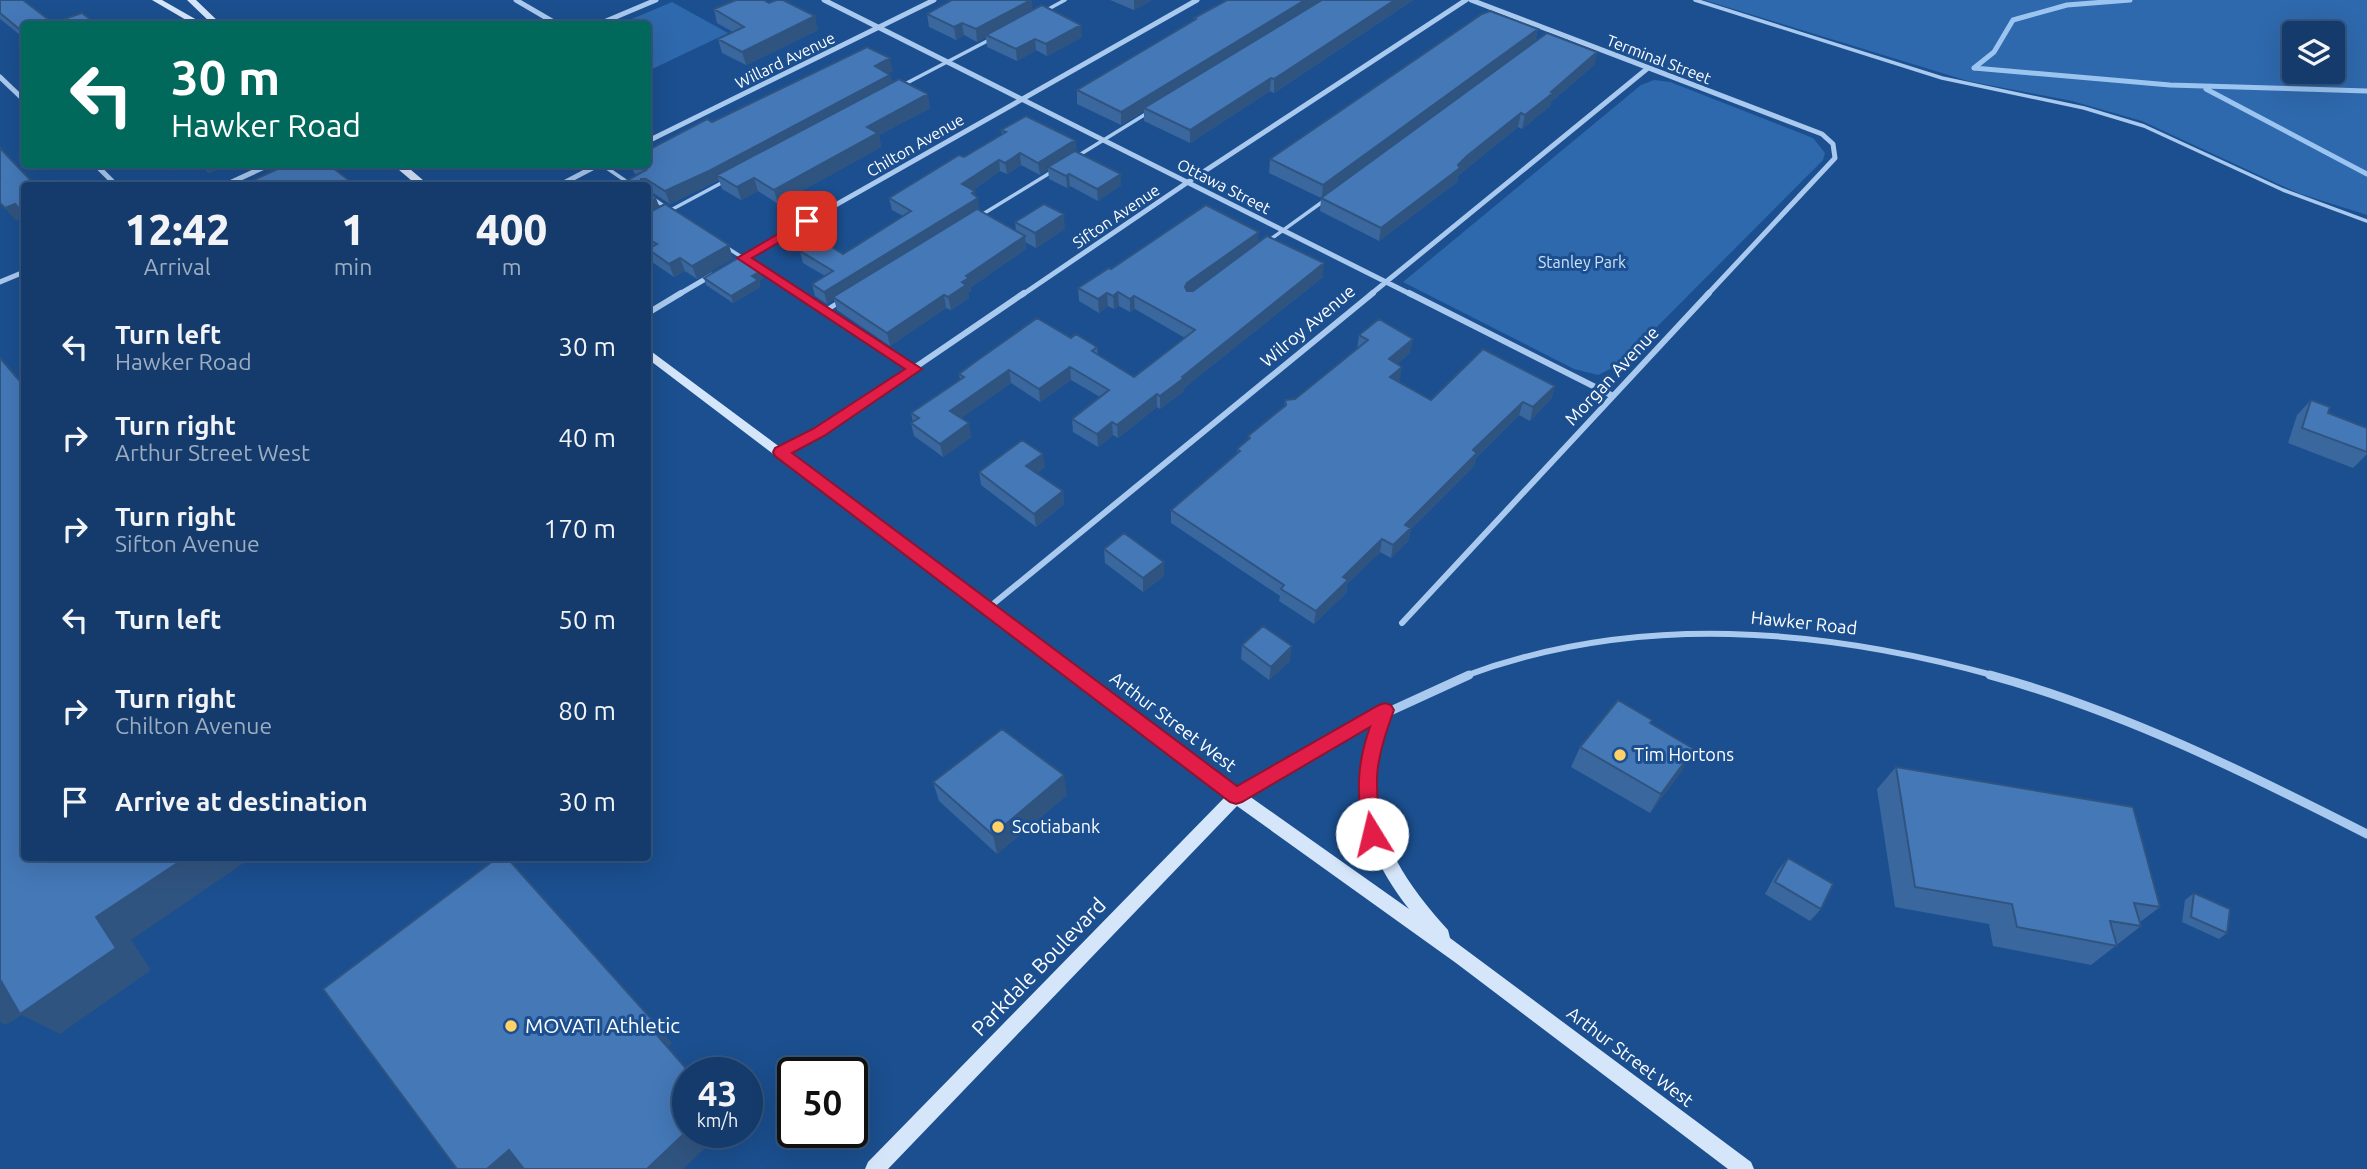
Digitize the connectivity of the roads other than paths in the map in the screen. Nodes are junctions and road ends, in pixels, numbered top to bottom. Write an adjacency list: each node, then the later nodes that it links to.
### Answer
1 (156, 0): 12 (main road)
2 (191, 0): 13 (main road)
3 (516, 0): 14 (street)
4 (656, 0): 15 (street)
5 (824, 0): 16 (street, Ottawa Street)
6 (934, 0): 16 (street, Willard Avenue)
7 (1065, 0): 11 (lane)
8 (1197, 0): 25 (street, Chilton Avenue)
9 (1468, 0): 17 (street, Terminal Street); 43 (street, Sifton Avenue)
10 (1695, 0): 50 (lane)
11 (1041, 12)
12 (194, 21)
13 (214, 21)
14 (552, 21)
15 (606, 21)
16 (878, 27): 20 (street, Ottawa Street); 27 (street, Willard Avenue)
17 (1556, 32): 19 (lane); 21 (street, Terminal Street)
18 (994, 37): 20 (lane)
19 (1545, 40)
20 (947, 62): 23 (lane); 25 (street, Ottawa Street)
21 (1648, 68): 29 (street, Terminal Street); 58 (street, Wilroy Avenue)
22 (0, 77): 24 (street)
23 (899, 88)
24 (21, 97)
25 (1021, 98): 28 (street, Ottawa Street); 54 (street, Chilton Avenue)
26 (1150, 112): 28 (lane)
27 (651, 140)
28 (1104, 140): 30 (lane); 43 (street, Ottawa Street)
29 (1835, 146): 65 (street, Morgan Avenue)
30 (1069, 161)
31 (99, 168): 38 (street)
32 (262, 168): 39 (street)
33 (402, 168): 40 (main road)
34 (593, 168): 41 (street)
35 (607, 168): 42 (lane)
36 (1057, 169): 49 (lane)
37 (731, 178): 46 (lane)
38 (113, 182)
39 (232, 182)
40 (420, 182)
41 (566, 182)
42 (627, 182)
43 (1188, 182): 51 (street, Ottawa Street); 64 (street, Sifton Avenue)
44 (651, 197): 46 (lane)
45 (1326, 199): 51 (lane)
46 (671, 211): 47 (lane); 48 (lane)
47 (659, 217)
48 (681, 217)
49 (976, 218)
50 (2367, 221)
51 (1283, 230): 53 (lane); 58 (street, Ottawa Street)
52 (722, 244): 54 (lane)
53 (1262, 245)
54 (743, 258): 55 (street, Chilton Avenue); 62 (lane)
55 (730, 265)
56 (718, 272): 61 (street)
57 (21, 273): 59 (street)
58 (1385, 281): 65 (street, Ottawa Street); 67 (street, Wilroy Avenue)
59 (0, 282)
60 (848, 296): 62 (lane)
61 (651, 311)
62 (825, 311): 64 (lane)
63 (651, 355): 66 (main road, Arthur Street West)
64 (915, 369): 66 (street, Sifton Avenue)
65 (1613, 396): 68 (street, Morgan Avenue)
66 (780, 452): 67 (main road, Arthur Street West)
67 (987, 609): 70 (main road, Arthur Street West)
68 (1402, 622)
69 (1385, 710): 70 (street, Hawker Road); 71 (street, Hawker Road); 72 (main road)
70 (1236, 796): 72 (main road, Arthur Street West); 73 (main road, Parkdale Boulevard)
71 (2367, 834)
72 (1462, 957): 74 (main road, Arthur Street West)
73 (874, 1169)
74 (1744, 1169)

